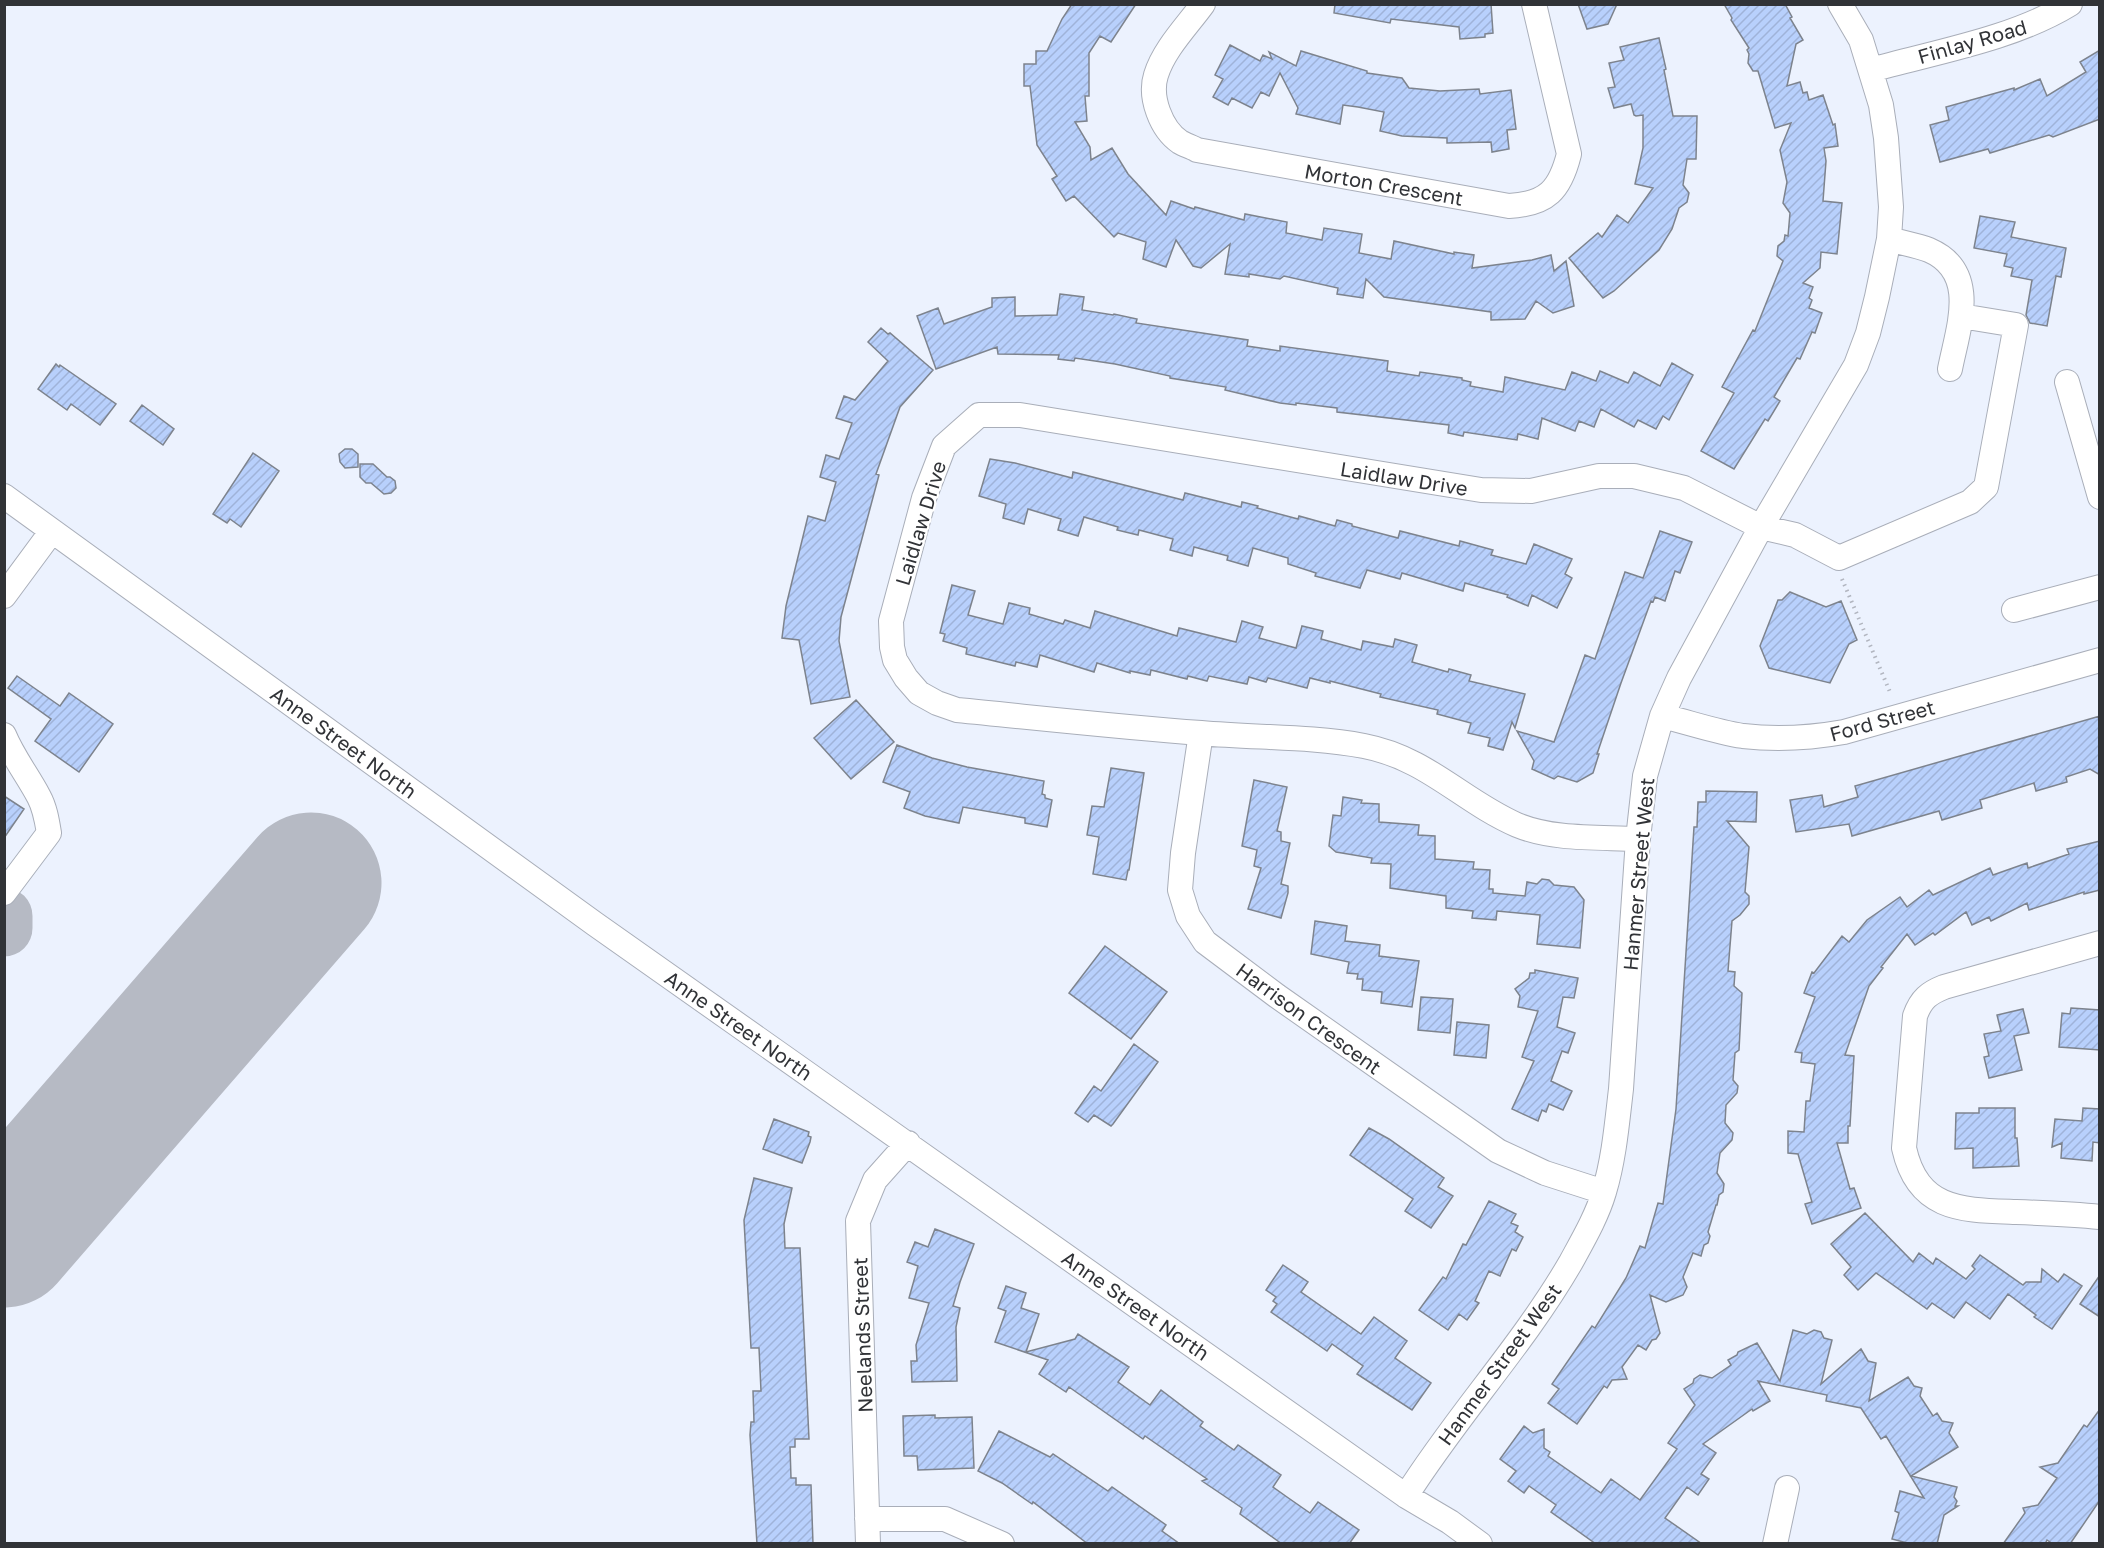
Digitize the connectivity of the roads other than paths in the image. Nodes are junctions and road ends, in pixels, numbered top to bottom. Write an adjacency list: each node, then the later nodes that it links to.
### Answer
1 (1203, 4): 2 (street, Morton Crescent)
2 (1534, 4)
3 (1840, 4): 5 (street, Hanmer Street West)
4 (2070, 4): 5 (street, Finlay Road)
5 (1871, 70): 6 (street, Hanmer Street West)
6 (1888, 239): 7 (street); 12 (street, Hanmer Street West)
7 (1961, 316): 8 (street); 12 (street, Laidlaw Drive)
8 (1950, 369)
9 (2067, 382): 11 (street)
10 (4, 496): 13 (street, Anne Street North)
11 (2100, 497)
12 (1761, 527): 18 (street, Hanmer Street West); 19 (street, Laidlaw Drive)
13 (52, 531): 15 (street); 24 (street, Anne Street North)
14 (2100, 587): 16 (street)
15 (4, 596)
16 (2014, 610)
17 (2100, 660): 18 (street, Ford Street)
18 (1662, 716): 21 (street, Hanmer Street West)
19 (1202, 733): 21 (street, Laidlaw Drive); 25 (street, Harrison Crescent)
20 (4, 735): 22 (street)
21 (1638, 839): 25 (street, Hanmer Street West)
22 (4, 893)
23 (2100, 943): 26 (street)
24 (908, 1143): 28 (street, Anne Street North); 29 (street, Neelands Street)
25 (1604, 1192): 28 (street, Hanmer Street West)
26 (2100, 1217)
27 (1787, 1488): 33 (street)
28 (1406, 1496): 32 (street, Anne Street North)
29 (867, 1519): 30 (street, Neelands Street); 31 (street)
30 (868, 1544)
31 (1002, 1544)
32 (1480, 1544)
33 (1775, 1544)

